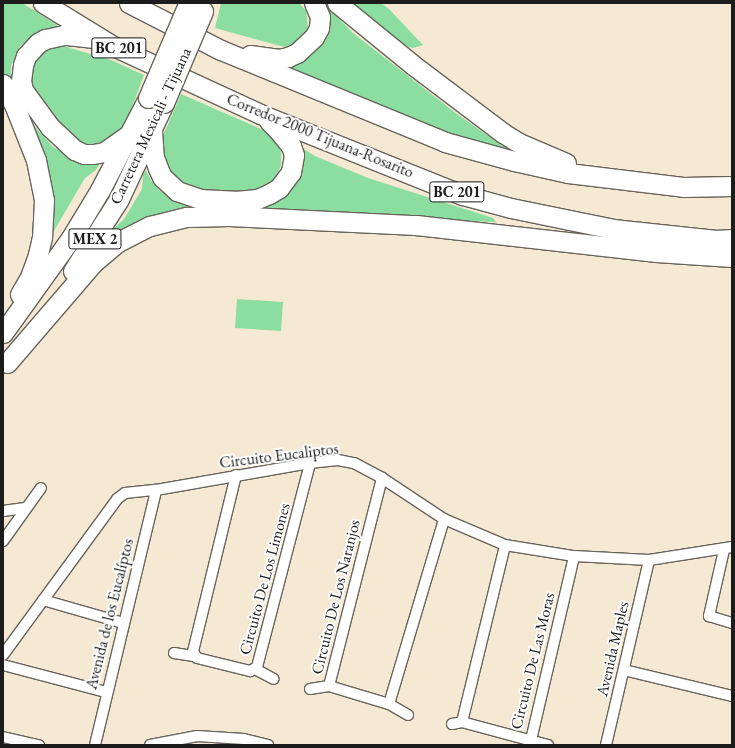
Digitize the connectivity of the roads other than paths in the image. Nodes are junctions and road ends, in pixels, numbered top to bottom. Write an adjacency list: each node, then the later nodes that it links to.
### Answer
1 (43, 3): 6 (highway, Corredor 2000 Tijuana-Rosarito / BC 201)
2 (129, 3): 7 (highway, BC 201)
3 (314, 3): 7 (highway)
4 (337, 3): 13 (highway)
5 (196, 5): 9 (highway, Carretera Mexicali - Tijuana / MEX 2, bridge)
6 (102, 39): 10 (highway, Corredor 2000 Tijuana-Rosarito / BC 201); 12 (highway)
7 (221, 50): 13 (highway, BC 201)
8 (3, 84): 21 (highway)
9 (156, 101): 11 (highway, Carretera Mexicali - Tijuana / MEX 2); 12 (highway, Carretera Mexicali - Tijuana / MEX 2)
10 (260, 114): 11 (highway); 15 (highway, Corredor 2000 Tijuana-Rosarito / BC 201)
11 (152, 130): 17 (highway, Carretera Mexicali - Tijuana / MEX 2)
12 (132, 132): 22 (highway, Carretera Mexicali - Tijuana / MEX 2)
13 (621, 180): 14 (highway, BC 201)
14 (732, 186)
15 (562, 219): 16 (highway, Corredor 2000 Tijuana-Rosarito / BC 201); 17 (highway)
16 (614, 229): 18 (highway, Corredor 2000 Tijuana-Rosarito / BC 201); 19 (highway)
17 (498, 234): 19 (highway)
18 (732, 239)
19 (656, 252): 20 (highway)
20 (732, 257)
21 (3, 326)
22 (3, 333)
23 (310, 463): 24 (street, Circuito Eucaliptos); 25 (street, Circuito Eucaliptos); 43 (street, Circuito De Los Limones)
24 (236, 475): 27 (street, Circuito Eucaliptos); 41 (street)
25 (382, 478): 30 (street, Circuito Eucaliptos); 46 (street, Circuito De Los Naranjos)
26 (41, 488): 28 (street)
27 (156, 490): 36 (street, Circuito Eucaliptos); 37 (street, Avenida de los Eucalíptos)
28 (25, 508): 29 (street); 31 (street)
29 (3, 511)
30 (444, 519): 32 (street, Circuito Eucaliptos); 50 (street)
31 (3, 541)
32 (505, 545): 34 (street, Circuito Eucaliptos); 52 (street)
33 (728, 548): 35 (street, Circuito Eucaliptos); 38 (street)
34 (574, 556): 35 (street, Circuito Eucaliptos); 55 (street, Circuito De Las Moras)
35 (649, 560): 44 (street, Avenida Maples)
36 (43, 600): 37 (street); 40 (street, Circuito Eucaliptos)
37 (123, 623): 48 (street, Avenida de los Eucalíptos)
38 (732, 623)
39 (174, 653): 41 (street, Circuito De Los Limones)
40 (3, 655)
41 (194, 656): 43 (street, Circuito De Los Limones)
42 (3, 664): 48 (street)
43 (255, 670): 45 (street)
44 (624, 670): 49 (street); 63 (street, Avenida Maples)
45 (274, 679)
46 (329, 686): 47 (street); 50 (street, Circuito De Los Naranjos)
47 (310, 689)
48 (106, 692): 59 (street, Avenida de los Eucalíptos)
49 (732, 696)
50 (389, 704): 51 (street, Circuito De Los Naranjos)
51 (408, 715)
52 (462, 722): 53 (street); 55 (street, Circuito De Las Moras)
53 (452, 724)
54 (3, 737): 58 (street)
55 (531, 740): 62 (street)
56 (243, 742): 57 (street); 61 (street)
57 (167, 743): 60 (street)
58 (39, 745)
59 (95, 745)
60 (150, 745)
61 (268, 745)
62 (548, 745)
63 (606, 745)

